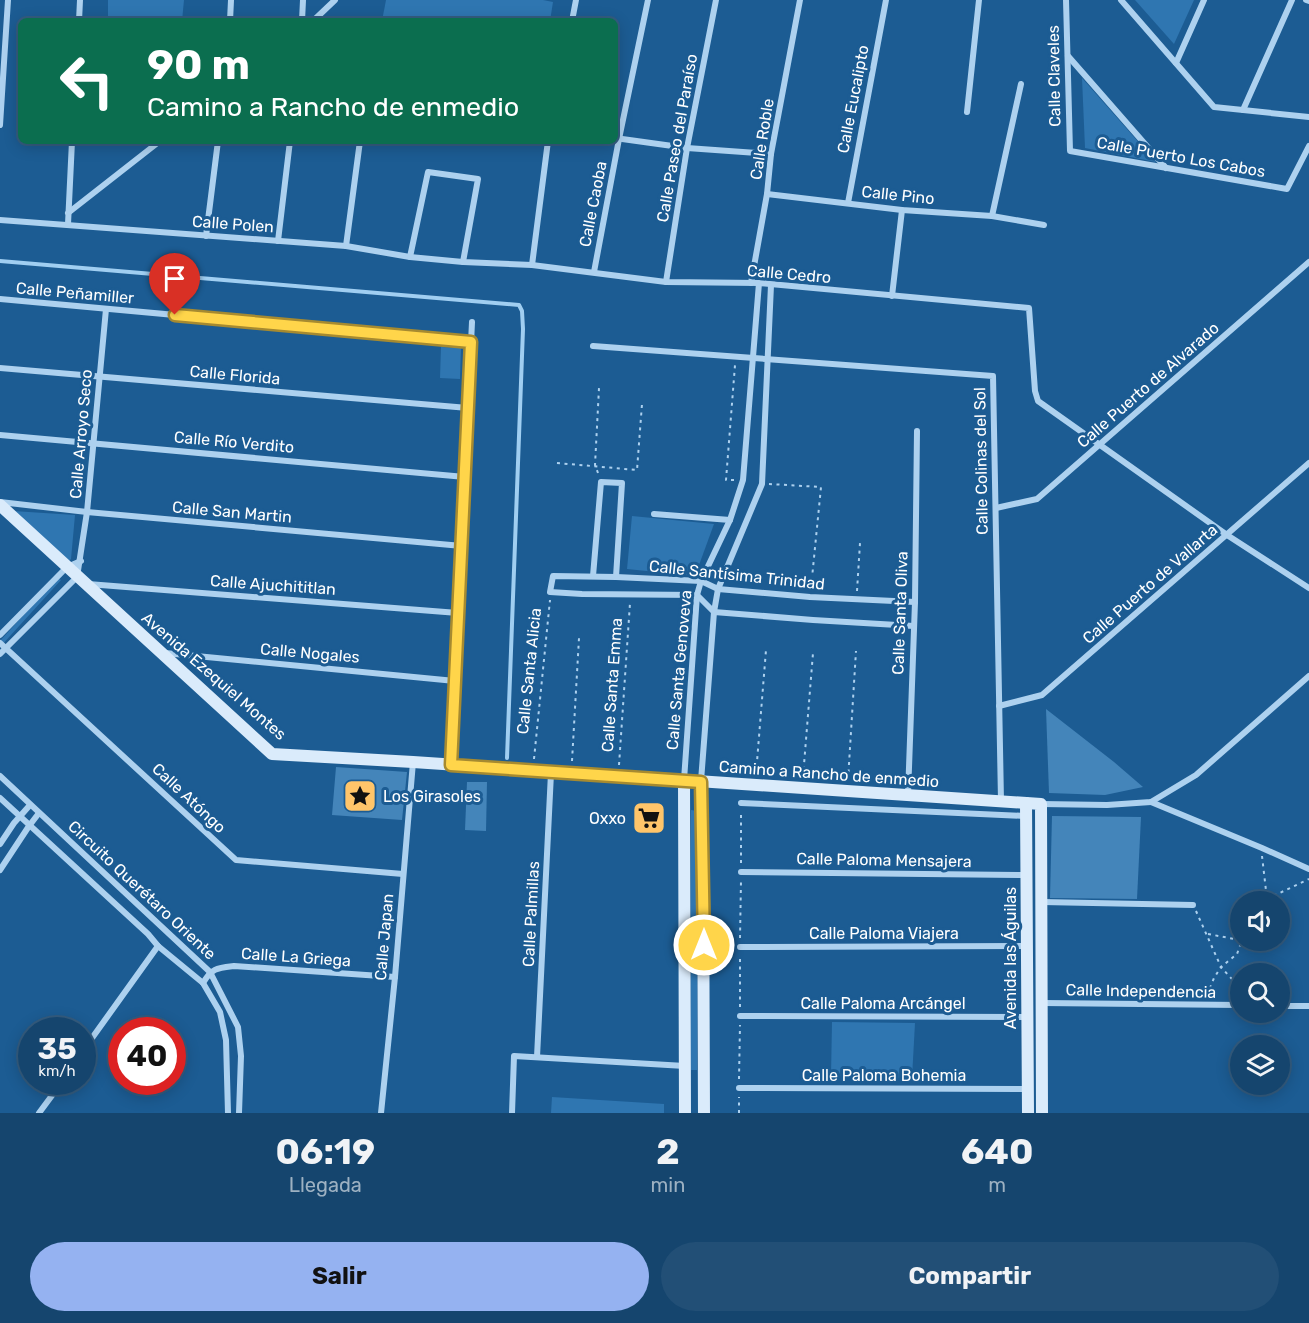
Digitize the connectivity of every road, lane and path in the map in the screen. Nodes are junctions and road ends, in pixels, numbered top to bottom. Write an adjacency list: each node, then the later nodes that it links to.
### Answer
1 (8, 0): 27 (street)
2 (80, 0): 16 (street)
3 (231, 0): 17 (street)
4 (303, 0): 18 (street)
5 (334, 0): 19 (street)
6 (576, 0): 20 (street)
7 (648, 0): 28 (street, Calle Caoba)
8 (716, 0): 38 (street, Calle Paseo del Paraíso)
9 (801, 0): 40 (street, Calle Roble)
10 (886, 0): 43 (street, Calle Eucalipto)
11 (979, 0): 25 (street)
12 (1066, 0): 21 (street, Calle Claveles)
13 (1121, 0): 22 (street)
14 (1204, 0): 22 (street)
15 (1292, 0): 24 (street)
16 (79, 18)
17 (230, 18)
18 (302, 18)
19 (316, 18)
20 (573, 18)
21 (1067, 56): 39 (street, Calle Claveles); 41 (street)
22 (1176, 63): 24 (street)
23 (1021, 84): 46 (street)
24 (1243, 110): 26 (street)
25 (968, 112)
26 (1309, 117)
27 (0, 125)
28 (618, 134)
29 (618, 138): 38 (street)
30 (72, 144): 45 (street)
31 (156, 144): 45 (street)
32 (218, 144): 50 (street)
33 (290, 144): 51 (street)
34 (360, 144): 52 (street)
35 (548, 144): 56 (street)
36 (616, 144): 57 (street, Calle Caoba)
37 (1309, 146): 41 (street, Calle Puerto Los Cabos)
38 (687, 148): 40 (street); 58 (street, Calle Paseo del Paraíso)
39 (1070, 152): 41 (street, Calle Puerto Los Cabos)
40 (771, 154): 42 (street, Calle Roble)
41 (1166, 168)
42 (767, 194): 43 (street, Calle Pino); 59 (street, Calle Roble)
43 (848, 203): 44 (street, Calle Pino)
44 (902, 210): 46 (street, Calle Pino); 62 (street)
45 (68, 213): 48 (street)
46 (992, 216): 49 (street, Calle Pino)
47 (0, 220): 48 (street, Calle Polen)
48 (68, 224): 50 (street, Calle Polen)
49 (1044, 225)
50 (206, 236): 51 (street, Calle Polen)
51 (278, 241): 52 (street, Calle Polen)
52 (346, 246): 53 (street, Calle Polen)
53 (410, 257): 54 (street, Calle Polen); 54 (street)
54 (463, 262): 56 (street, Calle Cedro)
55 (1309, 262): 79 (street, Calle Puerto de Alvarado)
56 (532, 265): 57 (street, Calle Cedro)
57 (594, 272): 58 (street, Calle Cedro)
58 (666, 282): 59 (street, Calle Cedro)
59 (751, 283): 60 (street, Calle Cedro)
60 (759, 284): 61 (street, Calle Cedro); 69 (street, Calle Santa Genoveva)
61 (771, 285): 62 (street, Calle Cedro); 70 (street, Calle Santa Genoveva)
62 (892, 296): 79 (street, Calle Cedro)
63 (0, 299): 64 (street, Calle Peñamiller)
64 (106, 309): 66 (street, Calle Peñamiller); 72 (street, Calle Arroyo Seco)
65 (472, 322): 66 (street)
66 (471, 342): 75 (street)
67 (593, 346): 68 (street, Calle Colinas del Sol)
68 (735, 357): 69 (street, Calle Colinas del Sol); 84 (path)
69 (753, 358): 70 (street, Calle Colinas del Sol); 91 (street, Calle Santa Genoveva)
70 (768, 359): 86 (street, Calle Santa Genoveva); 88 (street, Calle Colinas del Sol)
71 (0, 368): 72 (street, Calle Florida)
72 (100, 377): 75 (street, Calle Florida); 78 (street, Calle Arroyo Seco)
73 (599, 388): 82 (path)
74 (642, 404): 82 (path)
75 (468, 408): 83 (street)
76 (917, 431): 109 (street, Calle Santa Oliva)
77 (0, 435): 78 (street, Calle Río Verdito)
78 (93, 443): 83 (street, Calle Río Verdito); 89 (street, Calle Arroyo Seco)
79 (1100, 445): 88 (street, Calle Puerto de Alvarado); 92 (street)
80 (557, 463): 82 (path)
81 (1309, 463): 92 (street, Calle Puerto de Vallarta)
82 (595, 465): 85 (path)
83 (465, 477): 94 (street)
84 (726, 480)
85 (601, 482): 98 (street); 99 (street)
86 (762, 484): 103 (street, Calle Santa Genoveva); 107 (path)
87 (0, 504): 89 (street, Calle San Martin); 96 (street, Avenida Ezequiel Montes)
88 (996, 508): 123 (street, Calle Colinas del Sol)
89 (87, 512): 94 (street, Calle San Martin); 95 (street, Calle Arroyo Seco)
90 (654, 514): 91 (street)
91 (730, 519): 101 (street, Calle Santa Genoveva)
92 (1227, 535): 102 (street); 123 (street, Calle Puerto de Vallarta)
93 (860, 543): 108 (path)
94 (462, 546): 111 (street)
95 (81, 561): 96 (street); 100 (street, Calle Arroyo Seco)
96 (67, 567): 100 (street, Avenida Ezequiel Montes); 113 (street)
97 (555, 576): 98 (street, Calle Santísima Trinidad); 104 (street, Calle Santa Alicia)
98 (593, 576): 99 (street, Calle Santísima Trinidad)
99 (616, 577): 101 (street, Calle Santísima Trinidad)
100 (81, 580): 111 (street, Calle Ajuchititlan); 115 (street); 118 (street, Avenida Ezequiel Montes)
101 (701, 582): 103 (street, Calle Santísima Trinidad); 106 (street, Calle Santa Genoveva)
102 (1309, 588)
103 (717, 589): 107 (street, Calle Santísima Trinidad); 110 (street, Calle Santa Genoveva)
104 (550, 592): 105 (street, Calle Santísima Trinidad); 126 (path, Calle Santa Alicia)
105 (630, 594): 106 (street, Calle Santísima Trinidad); 130 (path, Calle Santa Emma)
106 (697, 595): 110 (street, Calle Santísima Trinidad); 131 (street, Calle Santa Genoveva)
107 (810, 597): 108 (street, Calle Santísima Trinidad)
108 (857, 600): 109 (street, Calle Santísima Trinidad)
109 (915, 602): 112 (street, Calle Santa Oliva)
110 (714, 612): 112 (street); 132 (street, Calle Santa Genoveva)
111 (458, 613): 122 (street)
112 (914, 626): 136 (street, Calle Santa Oliva)
113 (0, 635)
114 (579, 638): 128 (path)
115 (3, 645): 120 (street); 152 (street, Calle Atóngo)
116 (766, 650): 133 (path)
117 (856, 651): 135 (path)
118 (161, 653): 122 (street, Calle Nogales); 124 (street, Avenida Ezequiel Montes)
119 (813, 653): 134 (path)
120 (0, 654)
121 (1309, 676): 139 (street)
122 (456, 681): 125 (street)
123 (999, 706): 138 (street, Calle Colinas del Sol)
124 (413, 762): 125 (street, Avenida Ezequiel Montes); 152 (street, Calle Japan)
125 (451, 765): 126 (street, Camino a Rancho de enmedio)
126 (532, 771): 127 (street, Camino a Rancho de enmedio)
127 (551, 772): 128 (street, Camino a Rancho de enmedio); 178 (street, Calle Palmillas)
128 (571, 773): 130 (street, Camino a Rancho de enmedio)
129 (0, 776): 142 (street, Circuito Querétaro Oriente)
130 (619, 776): 131 (street, Camino a Rancho de enmedio)
131 (684, 780): 132 (street, Camino a Rancho de enmedio); 179 (street)
132 (701, 782): 133 (street, Camino a Rancho de enmedio); 181 (street)
133 (755, 785): 134 (street, Camino a Rancho de enmedio)
134 (802, 788): 135 (street, Camino a Rancho de enmedio)
135 (847, 792): 136 (street, Camino a Rancho de enmedio)
136 (908, 795): 138 (street, Camino a Rancho de enmedio)
137 (0, 798): 145 (street, Circuito Querétaro Oriente)
138 (1001, 802): 143 (street, Camino a Rancho de enmedio)
139 (1151, 802): 141 (street); 148 (street)
140 (741, 803): 143 (street); 151 (path)
141 (1041, 804): 143 (street, Camino a Rancho de enmedio); 157 (street, Avenida las Águilas)
142 (30, 805): 144 (street, Circuito Querétaro Oriente); 145 (street)
143 (1026, 810): 153 (street, Avenida las Águilas)
144 (39, 813): 146 (street); 166 (street, Circuito Querétaro Oriente)
145 (20, 816): 146 (street, Circuito Querétaro Oriente); 147 (street)
146 (29, 826): 150 (street); 161 (street, Circuito Querétaro Oriente)
147 (0, 844)
148 (1262, 848): 149 (street); 155 (path)
149 (1309, 869)
150 (0, 870)
151 (741, 872): 153 (street, Calle Paloma Mensajera); 163 (path)
152 (403, 874): 167 (street, Calle Japan)
153 (1026, 875): 162 (street, Avenida las Águilas)
154 (1309, 879): 156 (path)
155 (1265, 891)
156 (1284, 891)
157 (1042, 902): 158 (street); 170 (street, Avenida las Águilas)
158 (1193, 905): 159 (path)
159 (1207, 933): 160 (path); 165 (path)
160 (1230, 938)
161 (159, 946): 169 (street, Circuito Querétaro Oriente); 177 (street)
162 (1027, 946): 163 (street, Calle Paloma Viajera); 176 (street, Avenida las Águilas)
163 (740, 947): 175 (path)
164 (1238, 951): 165 (path)
165 (1221, 967): 168 (path); 171 (path)
166 (210, 972): 167 (street, Calle La Griega); 169 (street); 187 (street, Circuito Querétaro Oriente)
167 (395, 977): 188 (street, Calle Japan)
168 (1230, 977)
169 (203, 983): 186 (street, Circuito Querétaro Oriente)
170 (1042, 1003): 171 (street, Calle Independencia); 194 (street, Avenida las Águilas)
171 (1204, 1005): 172 (street, Calle Independencia)
172 (1230, 1005)
173 (1290, 1006): 174 (street)
174 (1309, 1006)
175 (740, 1016): 176 (street, Calle Paloma Arcángel); 182 (path)
176 (1027, 1017): 183 (street, Avenida las Águilas)
177 (96, 1033)
178 (537, 1057): 179 (street); 189 (street)
179 (685, 1066): 180 (street)
180 (686, 1081): 181 (street); 190 (street)
181 (704, 1082): 191 (street)
182 (740, 1088): 183 (street, Calle Paloma Bohemia); 192 (path)
183 (1028, 1089): 193 (street, Avenida las Águilas)
184 (52, 1095): 185 (street)
185 (39, 1113)
186 (228, 1113)
187 (239, 1113)
188 (381, 1113)
189 (512, 1113)
190 (685, 1113)
191 (704, 1113)
192 (739, 1113)
193 (1028, 1113)
194 (1042, 1113)

